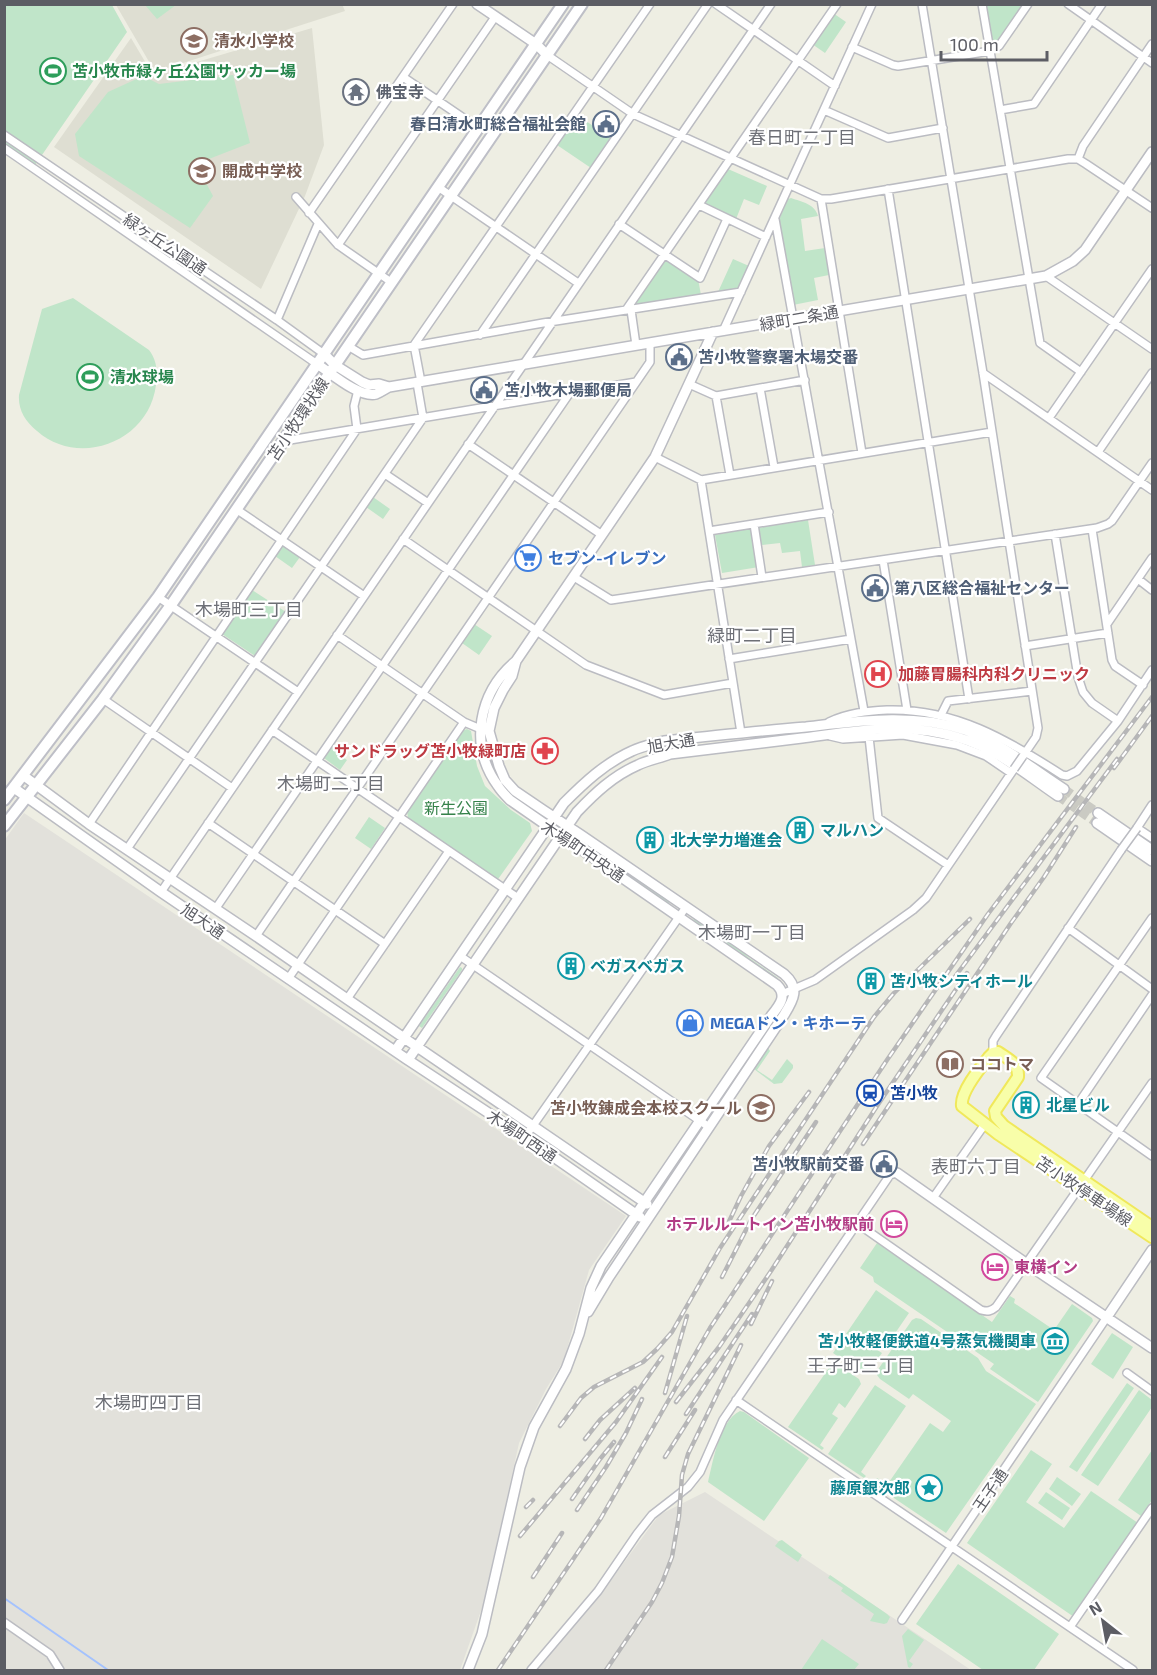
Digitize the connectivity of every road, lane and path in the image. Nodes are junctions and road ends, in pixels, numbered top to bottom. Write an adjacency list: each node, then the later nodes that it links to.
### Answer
1 (453, 4): 28 (street)
2 (477, 4): 16 (street)
3 (563, 4): 19 (main road, 苫小牧環状線)
4 (582, 4): 23 (main road, 苫小牧環状線)
5 (650, 4): 30 (street)
6 (708, 4): 34 (street)
7 (716, 4): 18 (street)
8 (771, 4): 18 (street)
9 (837, 4): 26 (street)
10 (922, 4): 25 (street)
11 (982, 4): 22 (street)
12 (1028, 4): 22 (street)
13 (1068, 4): 17 (street)
14 (1102, 4): 17 (street)
15 (870, 5): 21 (street)
16 (495, 17): 19 (street); 31 (street)
17 (1091, 20): 24 (street); 33 (street)
18 (753, 30): 26 (street); 38 (street)
19 (536, 44): 23 (street); 35 (main road, 苫小牧環状線)
20 (1152, 44): 24 (street)
21 (852, 47): 25 (street); 29 (street)
22 (990, 51): 25 (street); 33 (street)
23 (547, 56): 30 (street); 49 (main road, 苫小牧環状線)
24 (1144, 57): 27 (street); 42 (street)
25 (932, 60): 36 (street)
26 (798, 61): 29 (street); 41 (street)
27 (1152, 63)
28 (403, 77): 31 (street); 54 (street)
29 (835, 86): 32 (street)
30 (593, 87): 34 (street); 59 (street)
31 (438, 100): 35 (street); 61 (street)
32 (824, 110): 36 (street); 45 (street)
33 (1000, 110): 43 (street)
34 (633, 114): 38 (street); 62 (street)
35 (478, 128): 46 (main road, 苫小牧環状線)
36 (943, 128): 44 (street)
37 (4, 135): 76 (street, 緑ヶ丘公園通)
38 (680, 135): 41 (street); 58 (street)
39 (4, 148): 87 (street, 緑ヶ丘公園通)
40 (1152, 152): 48 (street, 緑町二条通)
41 (731, 159): 45 (street); 52 (street)
42 (1078, 159): 43 (street); 48 (street)
43 (1010, 169): 44 (street); 67 (street)
44 (951, 178): 47 (street); 70 (street)
45 (789, 186): 51 (street); 56 (street)
46 (438, 187): 49 (street); 65 (main road, 苫小牧環状線)
47 (888, 189): 51 (street); 72 (street)
48 (1126, 191): 53 (street); 66 (street, 緑町二条通)
49 (451, 195): 59 (street); 68 (main road, 苫小牧環状線)
50 (296, 197): 54 (street)
51 (821, 199): 74 (street)
52 (699, 205): 55 (street); 63 (street)
53 (1152, 208)
54 (309, 213): 57 (street)
55 (727, 219): 60 (street); 63 (street)
56 (775, 219): 60 (street); 75 (street)
57 (318, 224): 61 (street); 76 (street)
58 (620, 224): 63 (street); 69 (street)
59 (496, 226): 62 (street); 83 (street)
60 (766, 237): 71 (street)
61 (338, 245): 65 (street)
62 (536, 254): 69 (street); 81 (street)
63 (664, 255): 73 (street)
64 (1152, 269): 78 (street)
65 (379, 274): 68 (street); 87 (main road, 苫小牧環状線)
66 (1046, 276): 67 (street, 緑町二条通); 78 (street)
67 (1029, 279): 70 (street, 緑町二条通); 90 (street)
68 (391, 282): 85 (main road, 苫小牧環状線)
69 (578, 283): 77 (street)
70 (969, 289): 72 (street, 緑町二条通); 91 (street)
71 (741, 292): 73 (street); 79 (street)
72 (906, 300): 74 (street, 緑町二条通); 108 (street)
73 (628, 310): 77 (street); 84 (street)
74 (839, 311): 75 (street, 緑町二条通); 111 (street)
75 (794, 319): 79 (street, 緑町二条通); 93 (street)
76 (277, 320): 87 (street, 緑ヶ丘公園通)
77 (552, 321): 81 (street); 88 (street)
78 (1115, 323): 86 (street); 90 (street)
79 (723, 331): 80 (street, 緑町二条通)
80 (713, 332): 82 (street, 緑町二条通); 96 (street, 木場町中央通)
81 (480, 335): 83 (street)
82 (650, 343): 84 (street, 緑町二条通); 95 (street)
83 (414, 345): 85 (street); 94 (street)
84 (636, 345): 88 (street, 緑町二条通)
85 (348, 346): 89 (main road, 苫小牧環状線)
86 (1152, 349)
87 (321, 359): 89 (street, 緑町二条通); 146 (main road, 苫小牧環状線)
88 (523, 364): 94 (street, 緑町二条通); 102 (street)
89 (332, 368): 97 (street, 緑町二条通); 99 (street, 緑町二条通); 107 (main road, 苫小牧環状線)
90 (1081, 372): 104 (street)
91 (984, 373): 104 (street); 106 (street)
92 (1152, 373): 110 (street)
93 (805, 380): 98 (street); 113 (street)
94 (419, 382): 97 (street, 緑町二条通); 103 (street)
95 (636, 382): 100 (street); 122 (street)
96 (689, 384): 101 (street); 112 (street, 木場町中央通)
97 (389, 387): 99 (street, 緑町二条通)
98 (760, 388): 101 (street); 115 (street)
99 (358, 390): 105 (street)
100 (569, 394): 102 (street); 117 (street)
101 (716, 396): 118 (street)
102 (495, 406): 103 (street); 109 (street)
103 (423, 418): 105 (street); 116 (street)
104 (1049, 418): 110 (street)
105 (357, 429): 107 (street); 132 (street)
106 (992, 432): 108 (street); 133 (street)
107 (284, 441): 124 (main road, 苫小牧環状線)
108 (928, 442): 111 (street); 134 (street)
109 (468, 444): 117 (street); 123 (street)
110 (1098, 452): 120 (street)
111 (861, 453): 113 (street)
112 (654, 457): 119 (street); 130 (street, 木場町中央通)
113 (820, 460): 115 (street); 125 (street)
114 (1152, 463): 120 (street)
115 (774, 467): 118 (street)
116 (385, 474): 123 (street); 138 (street)
117 (514, 475): 122 (street); 139 (street)
118 (730, 475): 119 (street)
119 (701, 480): 128 (street)
120 (1140, 481): 121 (street); 127 (street)
121 (1152, 490)
122 (554, 502): 130 (street); 147 (street)
123 (428, 503): 131 (street)
124 (236, 509): 132 (street); 148 (main road, 苫小牧環状線)
125 (829, 512): 126 (street); 137 (street)
126 (754, 524): 128 (street); 141 (street)
127 (1092, 529): 129 (street); 149 (street)
128 (709, 531): 143 (street)
129 (1055, 534): 133 (street); 153 (street)
130 (602, 535): 140 (street, 木場町中央通)
131 (403, 539): 139 (street); 145 (street)
132 (281, 540): 138 (street); 152 (street)
133 (1009, 541): 134 (street); 155 (street)
134 (946, 550): 136 (street); 166 (street)
135 (1152, 558): 142 (street)
136 (883, 560): 137 (street); 167 (street)
137 (838, 566): 141 (street); 154 (street)
138 (321, 567): 145 (street); 157 (street)
139 (448, 570): 147 (street); 158 (street)
140 (574, 577): 143 (street); 150 (street, 木場町中央通)
141 (762, 577): 143 (street)
142 (1138, 579): 144 (street); 149 (street)
143 (717, 584): 156 (street)
144 (1152, 590)
145 (364, 596): 151 (street)
146 (158, 597): 148 (street); 182 (main road, 苫小牧環状線)
147 (489, 597): 150 (street); 164 (street)
148 (171, 605): 152 (street); 165 (main road, 苫小牧環状線)
149 (1107, 628): 153 (street); 161 (street)
150 (537, 630): 160 (street); 173 (street, 木場町中央通)
151 (337, 635): 158 (street); 162 (street)
152 (216, 637): 157 (street); 175 (street)
153 (1072, 638): 155 (street); 170 (street)
154 (851, 639): 156 (street); 168 (street)
155 (1025, 646): 163 (street)
156 (729, 659): 160 (street)
157 (255, 663): 162 (street); 179 (street)
158 (382, 666): 164 (street); 180 (street)
159 (1152, 670): 161 (street)
160 (733, 683): 176 (street)
161 (1143, 685): 170 (street)
162 (298, 692): 172 (street)
163 (1032, 692): 166 (street); 178 (street)
164 (423, 693): 171 (street); 186 (street)
165 (103, 699): 175 (street); 183 (main road, 苫小牧環状線)
166 (969, 699): 169 (street)
167 (907, 710): 168 (street); 169 (street)
168 (864, 711): 174 (street)
169 (941, 715): 178 (street)
170 (1118, 721): 178 (street)
171 (464, 722): 173 (street); 191 (street)
172 (272, 730): 180 (street); 185 (street)
173 (484, 730): 192 (street, 木場町中央通); 197 (street, 木場町中央通)
174 (825, 730): 176 (street, 旭大通); 177 (street); 187 (street, 旭大通); 196 (street, 旭大通)
175 (151, 733): 179 (street); 194 (street)
176 (741, 733): 192 (street, 旭大通)
177 (869, 736): 181 (street); 206 (street)
178 (1025, 754): 181 (street, bridge)
179 (190, 758): 185 (street); 201 (street)
180 (317, 761): 186 (street); 204 (street)
181 (1012, 771): 206 (street)
182 (24, 776): 183 (street, 旭大通); 184 (main road, 苫小牧環状線)
183 (36, 785): 188 (main road, 苫小牧環状線); 194 (street, 旭大通)
184 (14, 788): 188 (street, 旭大通); 189 (main road, 苫小牧環状線)
185 (232, 788): 193 (street)
186 (357, 788): 191 (street); 208 (street)
187 (1061, 792)
188 (26, 797): 195 (main road, 苫小牧環状線); 210 (street, 旭大通)
189 (4, 800)
190 (1152, 805): 198 (street)
191 (399, 817): 203 (street); 214 (street)
192 (554, 817): 196 (street, 木場町中央通); 197 (street, 旭大通)
193 (208, 823): 204 (street); 207 (street)
194 (89, 824): 201 (street, 旭大通)
195 (4, 826)
196 (567, 826): 199 (street, 旭大通); 212 (street, 木場町中央通)
197 (548, 827): 199 (street, 木場町中央通); 209 (street, 旭大通)
198 (1137, 828): 200 (street); 217 (street, bridge)
199 (561, 835): 211 (street, 旭大通); 215 (street, 木場町中央通)
200 (1152, 838)
201 (128, 849): 207 (street, 旭大通)
202 (1152, 850): 205 (street)
203 (449, 851): 209 (street); 219 (street)
204 (253, 854): 208 (street); 213 (street)
205 (1152, 861)
206 (948, 865): 226 (street)
207 (170, 879): 210 (street); 213 (street, 旭大通)
208 (293, 882): 214 (street); 218 (street)
209 (505, 890): 211 (street); 220 (street, 旭大通)
210 (161, 892): 224 (street, 旭大通)
211 (518, 898): 222 (street, 旭大通)
212 (686, 907): 215 (street); 226 (street, 木場町中央通)
213 (216, 908): 218 (street, 旭大通)
214 (335, 910): 219 (street); 221 (street)
215 (679, 917): 227 (street, 木場町中央通); 231 (street)
216 (1152, 918): 223 (street)
217 (1068, 928): 223 (street); 234 (street)
218 (256, 936): 221 (street, 旭大通)
219 (385, 944): 229 (street)
220 (460, 956): 222 (street); 230 (street, 旭大通)
221 (298, 964): 224 (street); 229 (street, 旭大通)
222 (473, 964): 231 (street); 232 (street, 旭大通)
223 (1119, 966): 225 (street); 237 (street)
224 (288, 979): 233 (street, 旭大通)
225 (1152, 989)
226 (794, 990): 227 (street); 241 (street)
227 (783, 994): 238 (street)
228 (1152, 995): 237 (street)
229 (346, 999): 230 (street, 旭大通)
230 (404, 1038): 232 (street, 旭大通); 233 (street, 旭大通)
231 (590, 1045): 238 (street); 240 (street)
232 (417, 1047): 235 (street, 旭大通); 240 (street, 木場町西通)
233 (395, 1051): 235 (street, 旭大通)
234 (993, 1053): 239 (main road, 苫小牧停車場線); 246 (main road, 苫小牧停車場線)
235 (408, 1060): 243 (street, 木場町西通)
236 (1152, 1083): 242 (street)
237 (1078, 1104): 242 (street)
238 (700, 1121): 241 (street); 248 (street)
239 (985, 1124): 246 (main road, 苫小牧停車場線); 247 (street)
240 (533, 1126): 243 (street); 248 (street, 木場町西通)
241 (709, 1127): 249 (street)
242 (1119, 1132): 244 (street); 246 (street)
243 (525, 1137): 250 (street, 木場町西通)
244 (1152, 1156)
245 (897, 1173): 247 (street); 252 (street)
246 (1082, 1184): 253 (main road, 苫小牧停車場線); 254 (main road, 苫小牧停車場線); 256 (street)
247 (933, 1198): 256 (street)
248 (644, 1202): 249 (street, 木場町西通); 250 (street)
249 (654, 1209): 251 (street)
250 (636, 1214): 251 (street, 木場町西通); 258 (street)
251 (648, 1221): 258 (street)
252 (858, 1224): 256 (street); 262 (street)
253 (1152, 1227)
254 (1152, 1237)
255 (1152, 1250): 257 (street, 王子通)
256 (1027, 1264): 257 (street)
257 (1107, 1317): 259 (street); 264 (street, 王子通)
258 (582, 1323): 269 (street)
259 (1152, 1348)
260 (1127, 1373): 261 (street)
261 (1152, 1391)
262 (736, 1400): 264 (street); 270 (street)
263 (1152, 1508): 267 (street)
264 (951, 1547): 265 (street, 王子通); 267 (street)
265 (902, 1620)
266 (4, 1622): 268 (street)
267 (1071, 1627): 271 (street)
268 (60, 1671)
269 (468, 1671)
270 (531, 1671)
271 (1133, 1671)

